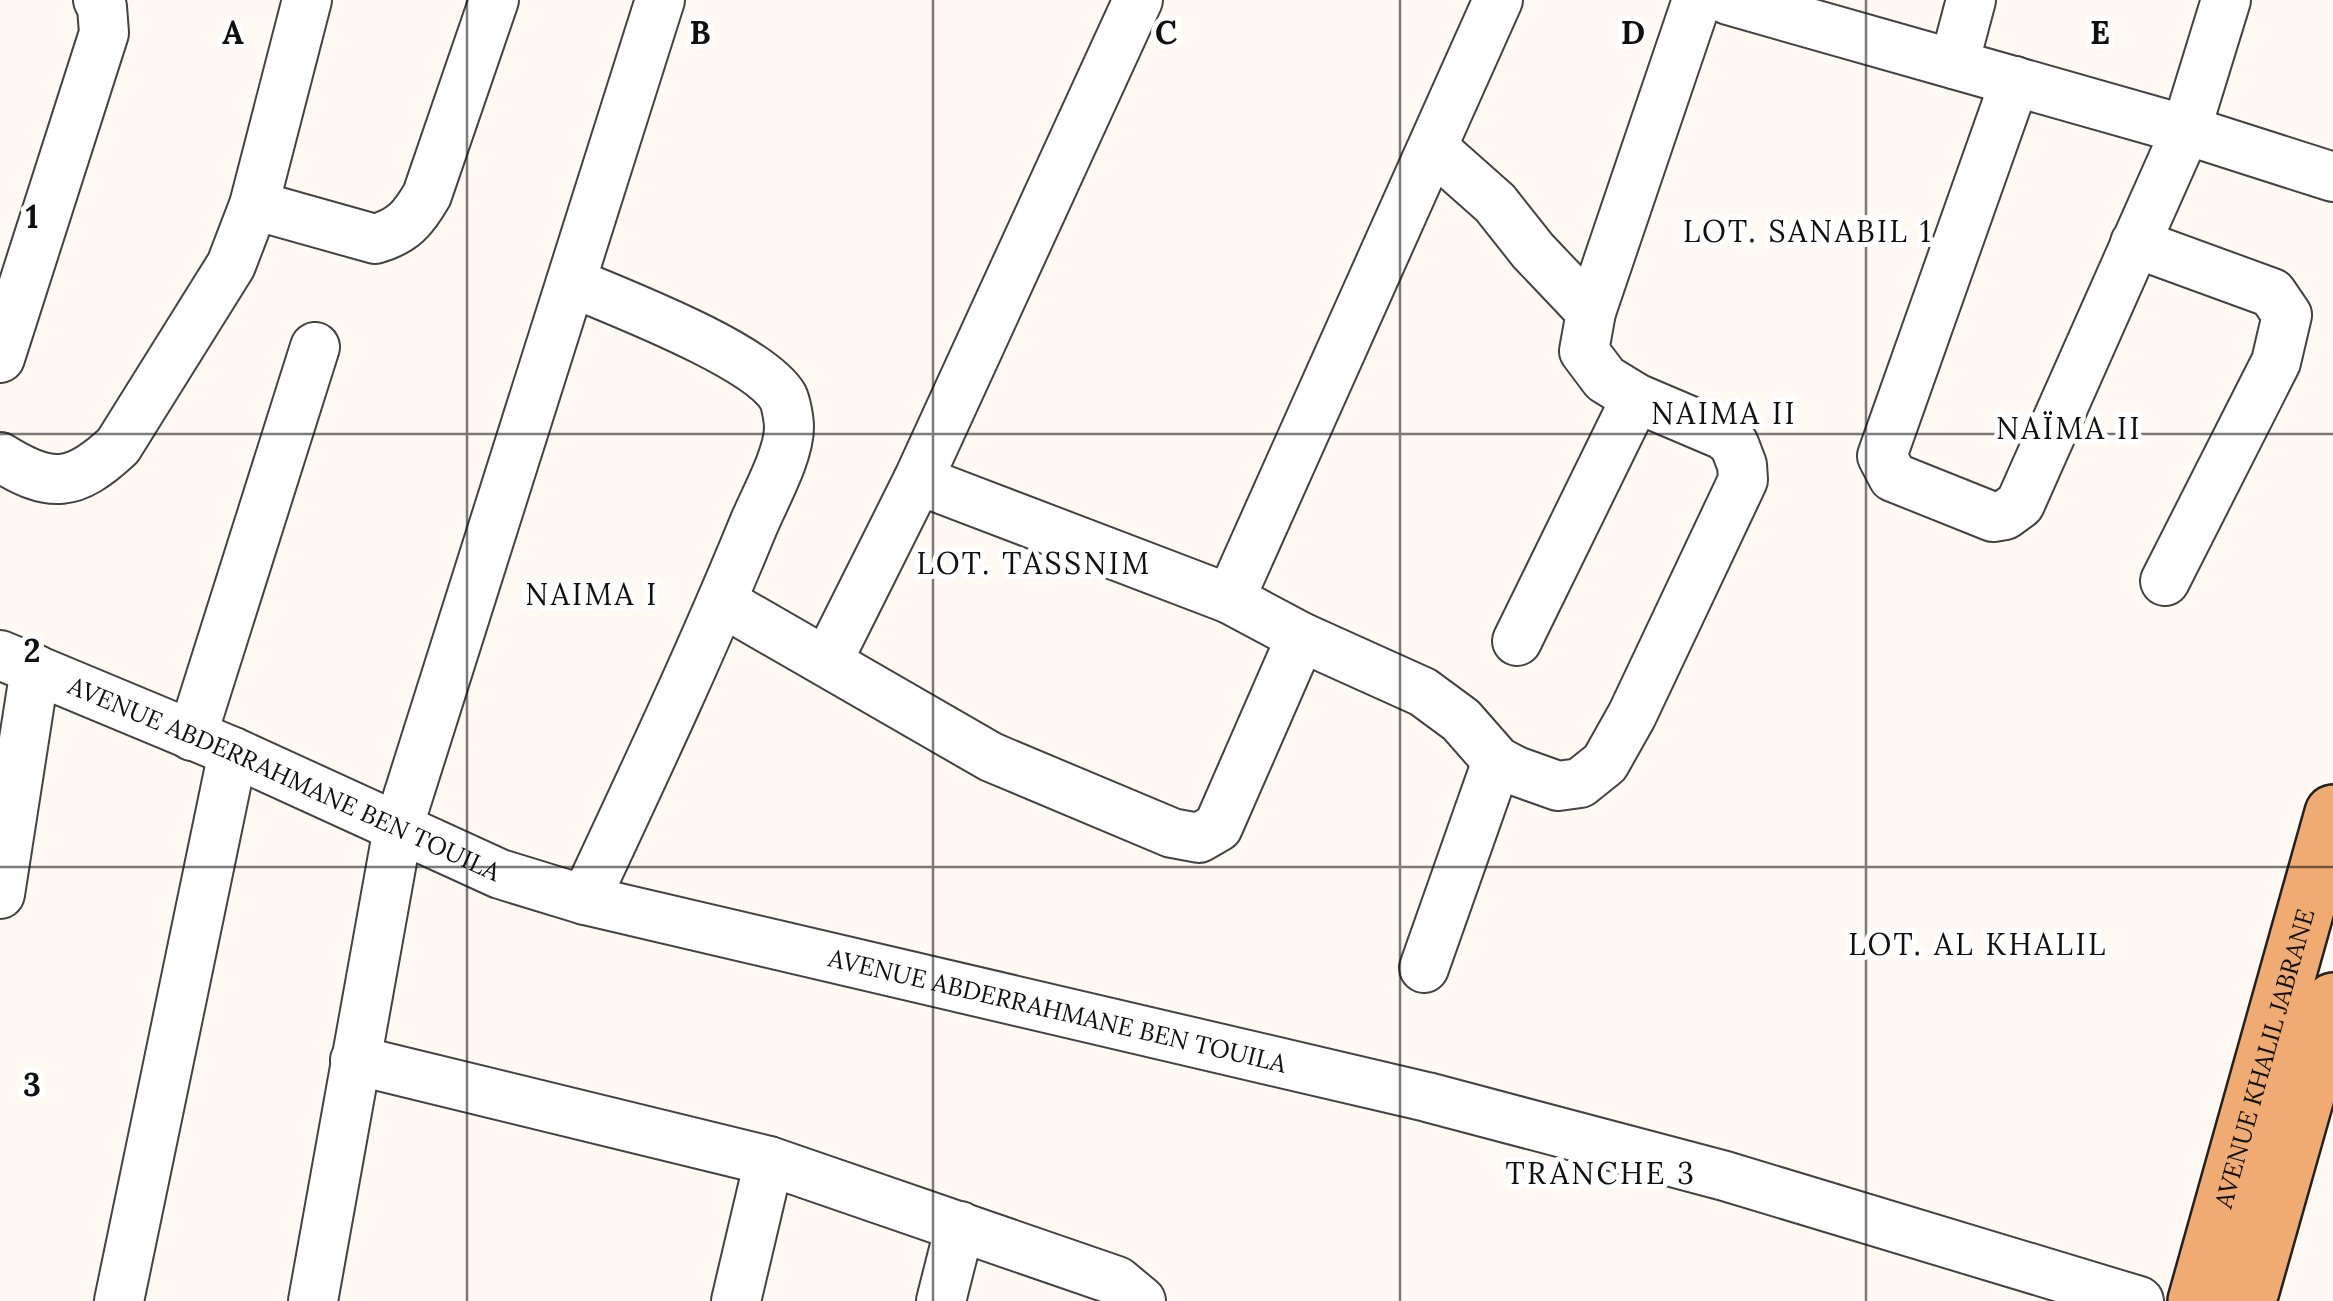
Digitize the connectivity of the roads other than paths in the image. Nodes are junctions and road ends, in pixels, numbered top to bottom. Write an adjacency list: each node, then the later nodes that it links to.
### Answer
1 (98, 0): 21 (street)
2 (307, 0): 16 (street)
3 (494, 0): 16 (street)
4 (660, 0): 18 (street)
5 (1138, 0): 24 (street)
6 (1498, 0): 14 (street)
7 (1697, 0): 19 (street)
8 (1972, 0): 11 (street)
9 (2226, 0): 13 (street)
10 (1753, 4): 11 (street)
11 (1954, 64): 12 (street)
12 (2015, 81): 13 (street); 17 (street)
13 (2186, 130): 15 (street); 17 (street)
14 (1433, 148): 19 (street); 26 (street)
15 (2333, 177)
16 (254, 205): 23 (street)
17 (2135, 243): 25 (street)
18 (571, 282): 27 (street); 35 (street)
19 (1591, 312): 22 (street)
20 (315, 347): 32 (street)
21 (0, 358)
22 (1636, 398): 29 (street); 33 (street)
23 (0, 457)
24 (918, 480): 26 (street); 31 (street)
25 (2164, 581)
26 (1230, 600): 28 (street)
27 (722, 602): 31 (street); 37 (street)
28 (1301, 637): 31 (street); 33 (street)
29 (1517, 640)
30 (18, 662): 32 (street, AVENUE ABDERRAHMANE BEN TOUILA); 36 (street)
31 (827, 662)
32 (213, 744): 35 (street, AVENUE ABDERRAHMANE BEN TOUILA); 43 (street)
33 (1497, 760): 38 (street)
34 (2333, 813): 49 (main road, AVENUE KHALIL JABRANE)
35 (398, 828): 37 (street, AVENUE ABDERRAHMANE BEN TOUILA); 40 (street)
36 (0, 894)
37 (585, 900): 48 (street, AVENUE ABDERRAHMANE BEN TOUILA)
38 (1424, 968)
39 (2333, 1000): 50 (main road, AVENUE KHALIL JABRANE)
40 (355, 1060): 41 (street); 44 (street)
41 (769, 1161): 42 (street); 45 (street)
42 (960, 1226): 46 (street); 47 (street)
43 (119, 1301)
44 (314, 1301)
45 (736, 1301)
46 (941, 1301)
47 (1141, 1301)
48 (2139, 1301)
49 (2196, 1301)
50 (2248, 1301)

